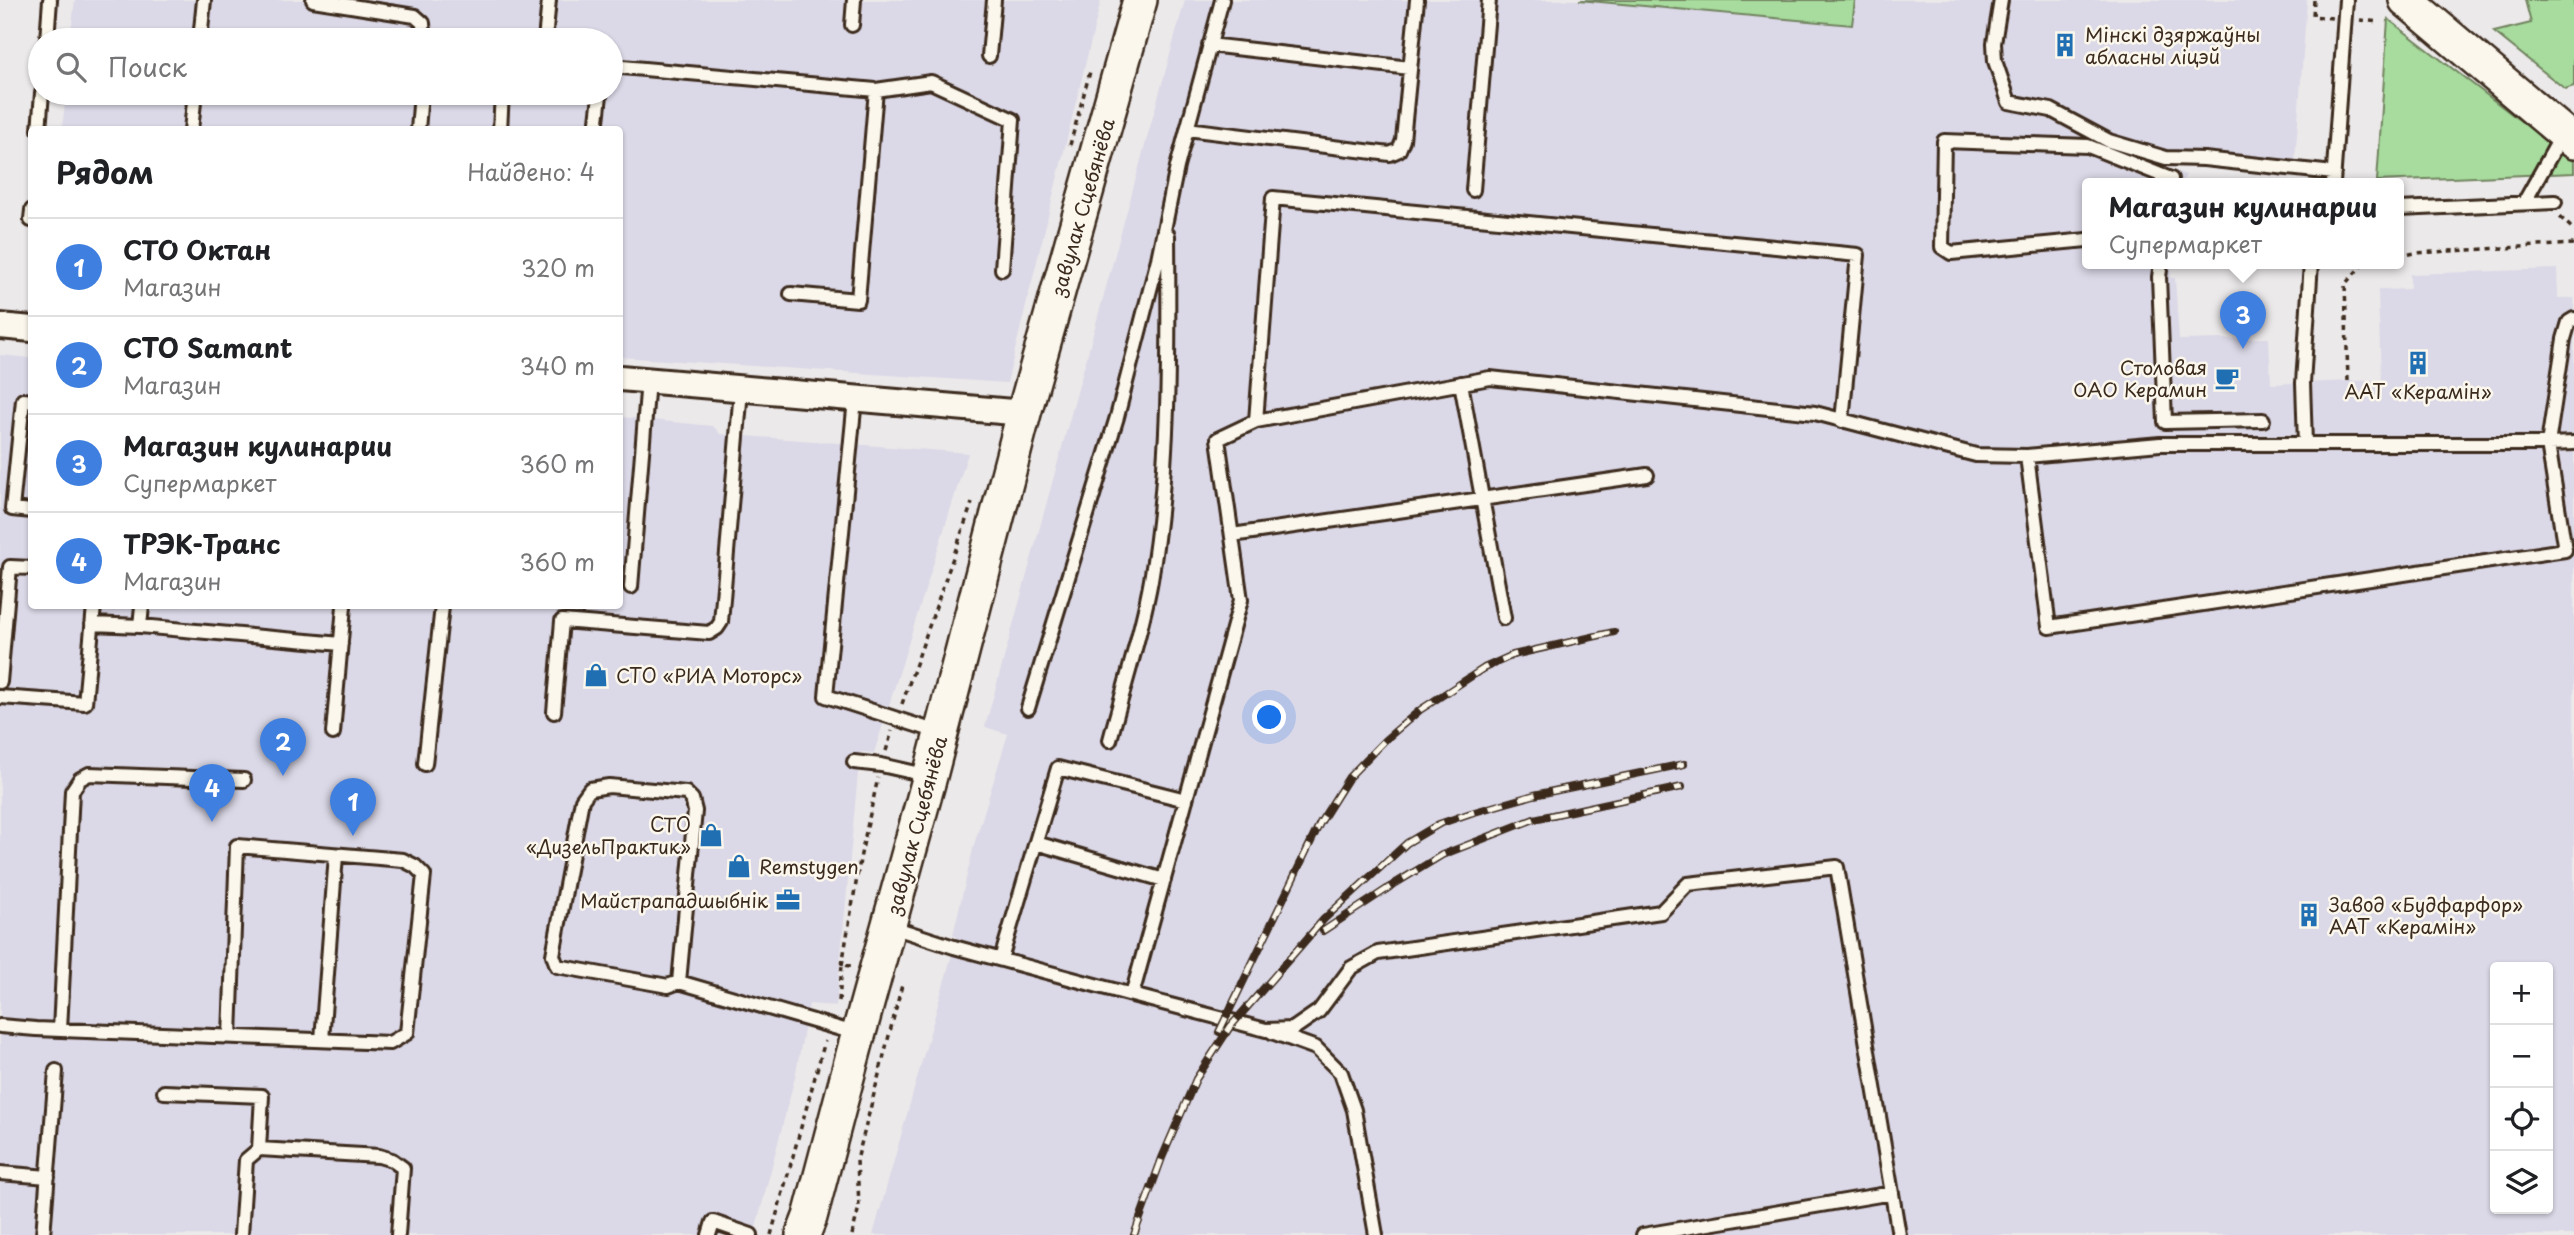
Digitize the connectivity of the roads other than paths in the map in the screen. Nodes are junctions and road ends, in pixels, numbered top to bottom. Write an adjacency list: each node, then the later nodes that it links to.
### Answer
1 (50, 0): 15 (lane)
2 (204, 0): 16 (lane)
3 (313, 0): 17 (lane)
4 (549, 0): 18 (lane)
5 (854, 0): 14 (lane)
6 (994, 0): 20 (lane)
7 (1140, 0): 59 (street, завулак Сцебянёва)
8 (1222, 0): 19 (lane)
9 (1417, 0): 22 (lane)
10 (1489, 0): 40 (lane)
11 (2001, 0): 36 (lane)
12 (2346, 0): 39 (lane)
13 (2421, 5): 35 (street)
14 (852, 24)
15 (48, 28)
16 (201, 28)
17 (423, 28)
18 (546, 28)
19 (1209, 45): 22 (lane); 34 (lane)
20 (989, 56)
21 (623, 67): 23 (lane)
22 (1410, 68): 34 (lane)
23 (876, 90): 46 (lane); 49 (lane)
24 (41, 105): 29 (lane)
25 (194, 105): 30 (lane)
26 (420, 105): 31 (lane)
27 (501, 105): 32 (lane)
28 (599, 105): 33 (lane)
29 (39, 126)
30 (191, 126)
31 (418, 126)
32 (500, 126)
33 (596, 126)
34 (1187, 129): 44 (lane)
35 (2568, 137): 42 (lane)
36 (2180, 159): 38 (lane); 39 (lane)
37 (2164, 178): 45 (lane)
38 (2172, 178)
39 (2333, 178)
40 (1473, 190)
41 (2555, 202): 42 (lane)
42 (2524, 204): 43 (lane)
43 (2404, 209)
44 (1168, 214): 84 (lane); 88 (lane)
45 (2082, 240)
46 (1002, 269)
47 (2160, 269): 60 (lane)
48 (2311, 269): 64 (lane)
49 (791, 294)
50 (2574, 319): 65 (lane)
51 (0, 326): 52 (street)
52 (28, 329)
53 (623, 378): 54 (street)
54 (648, 380): 56 (street); 73 (lane)
55 (1461, 383): 61 (lane); 62 (lane); 68 (lane)
56 (741, 390): 57 (street); 85 (lane)
57 (855, 399): 59 (street); 87 (lane)
58 (28, 401): 69 (lane)
59 (1024, 413): 87 (street, завулак Сцебянёва)
60 (2263, 420)
61 (1256, 421): 62 (lane); 70 (lane)
62 (1842, 421): 66 (lane)
63 (2574, 443): 65 (lane)
64 (2305, 444): 65 (lane); 66 (lane)
65 (2548, 444): 71 (lane)
66 (2027, 456): 71 (lane)
67 (1647, 475): 68 (lane)
68 (1483, 500): 70 (lane); 78 (lane)
69 (28, 511)
70 (1232, 535): 93 (lane)
71 (2569, 550)
72 (28, 568): 82 (lane)
73 (631, 587)
74 (94, 609): 79 (lane)
75 (142, 609): 80 (lane)
76 (345, 609): 81 (lane)
77 (442, 609): 90 (lane)
78 (1504, 618)
79 (92, 624): 80 (lane); 83 (lane)
80 (140, 626): 81 (lane)
81 (341, 644): 86 (lane)
82 (0, 682)
83 (0, 697)
84 (1028, 708)
85 (554, 712)
86 (333, 733)
87 (942, 733): 91 (street, завулак Сцебянёва)
88 (1110, 740)
89 (854, 762): 91 (lane)
90 (425, 764)
91 (930, 776): 97 (street, завулак Сцебянёва)
92 (244, 780): 102 (lane)
93 (1186, 800): 94 (lane); 96 (lane)
94 (1035, 843): 96 (lane); 98 (lane)
95 (336, 855): 105 (lane); 106 (lane); 106 (lane)
96 (1164, 880): 100 (lane)
97 (889, 926): 98 (lane); 104 (street, завулак Сцебянёва)
98 (1001, 959): 100 (lane)
99 (679, 982): 99 (lane); 104 (lane)
100 (1132, 995): 103 (lane)
101 (0, 1026): 102 (lane)
102 (60, 1030): 105 (lane)
103 (1266, 1030): 112 (lane); 120 (lane)
104 (859, 1034): 119 (street, завулак Сцебянёва)
105 (230, 1037): 106 (lane)
106 (322, 1040)
107 (56, 1071): 111 (lane)
108 (164, 1092): 109 (lane)
109 (259, 1149): 115 (lane); 116 (lane)
110 (0, 1173): 111 (lane)
111 (48, 1177): 114 (lane)
112 (1892, 1193): 113 (lane); 122 (lane)
113 (1661, 1233): 121 (lane)
114 (43, 1235)
115 (241, 1235)
116 (398, 1235)
117 (709, 1235): 118 (lane)
118 (751, 1235)
119 (803, 1235)
120 (1376, 1235)
121 (1643, 1235)
122 (1899, 1235)

